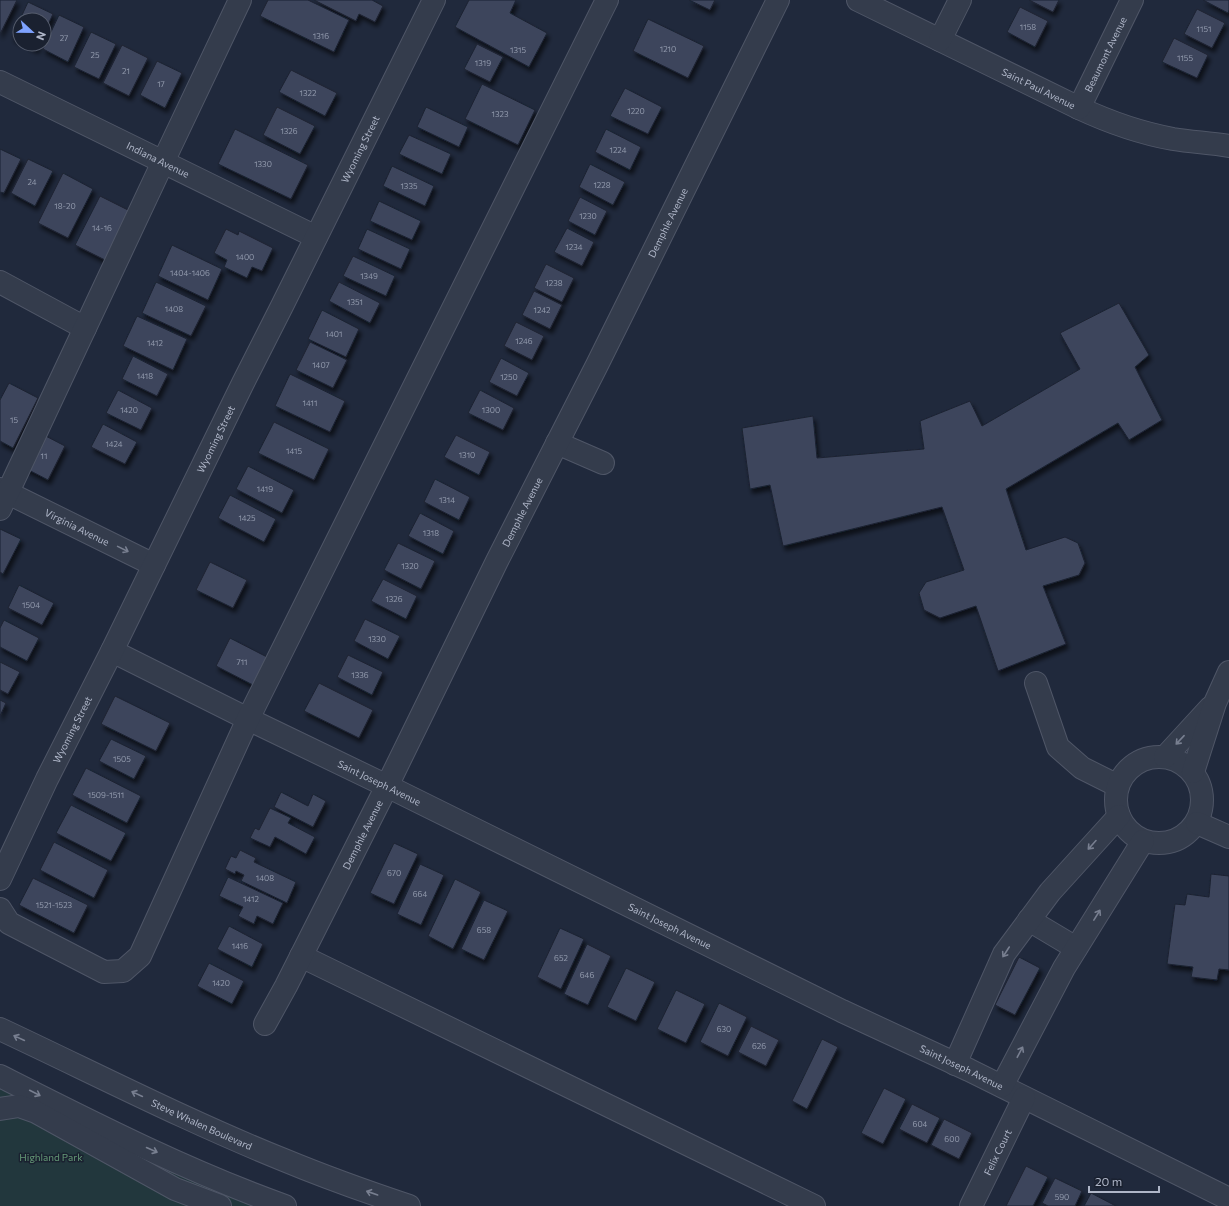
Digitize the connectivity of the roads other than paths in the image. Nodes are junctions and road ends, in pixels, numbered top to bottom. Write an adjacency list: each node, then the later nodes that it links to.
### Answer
1 (240, 0): 12 (street)
2 (434, 0): 13 (street, Wyoming Street)
3 (607, 0): 24 (street)
4 (778, 0): 16 (street, Demphle Avenue)
5 (858, 0): 8 (street, Saint Paul Avenue)
6 (960, 0): 8 (street)
7 (1132, 0): 10 (street, Beaumont Avenue)
8 (940, 40): 10 (street, Saint Paul Avenue)
9 (0, 82): 12 (street, Indiana Avenue)
10 (1079, 108): 11 (street, Saint Paul Avenue)
11 (1229, 146)
12 (162, 162): 13 (street, Indiana Avenue); 15 (street)
13 (316, 237): 19 (street, Wyoming Street)
14 (0, 282): 15 (street)
15 (85, 328): 18 (street)
16 (557, 443): 17 (street); 27 (street, Demphle Avenue)
17 (603, 463)
18 (3, 497): 19 (street, Virginia Avenue, one-way to 19)
19 (154, 565): 20 (street, Wyoming Street)
20 (112, 651): 24 (street, Saint Joseph Avenue); 33 (street, Wyoming Street)
21 (1229, 672): 23 (street)
22 (1036, 684): 28 (street)
23 (1215, 703): 25 (street, one-way to 25); 26 (street)
24 (248, 719): 27 (street, Saint Joseph Avenue); 34 (street)
25 (1165, 757): 26 (street); 28 (street)
26 (1193, 772): 30 (street)
27 (387, 786): 37 (street, Demphle Avenue); 40 (street, Saint Joseph Avenue)
28 (1118, 786): 29 (street)
29 (1119, 816): 32 (street); 35 (street, one-way to 35)
30 (1196, 823): 31 (street); 32 (street)
31 (1229, 837)
32 (1143, 841): 36 (street, one-way to 32)
33 (0, 879)
34 (0, 909)
35 (1029, 920): 36 (street); 40 (street, one-way to 40)
36 (1076, 948): 42 (street, one-way to 36)
37 (301, 956): 38 (street, Demphle Avenue); 49 (street)
38 (265, 1024)
39 (0, 1029): 48 (street, Steve Whalen Boulevard, one-way to 39)
40 (955, 1064): 42 (street, Saint Joseph Avenue)
41 (0, 1076): 47 (street, one-way to 47)
42 (1002, 1086): 43 (street, Saint Joseph Avenue)
43 (1024, 1098): 45 (street, Saint Joseph Avenue); 50 (street, Felix Court)
44 (0, 1108): 46 (street)
45 (1229, 1199)
46 (220, 1206)
47 (286, 1206)
48 (409, 1206)
49 (814, 1206)
50 (972, 1206)

